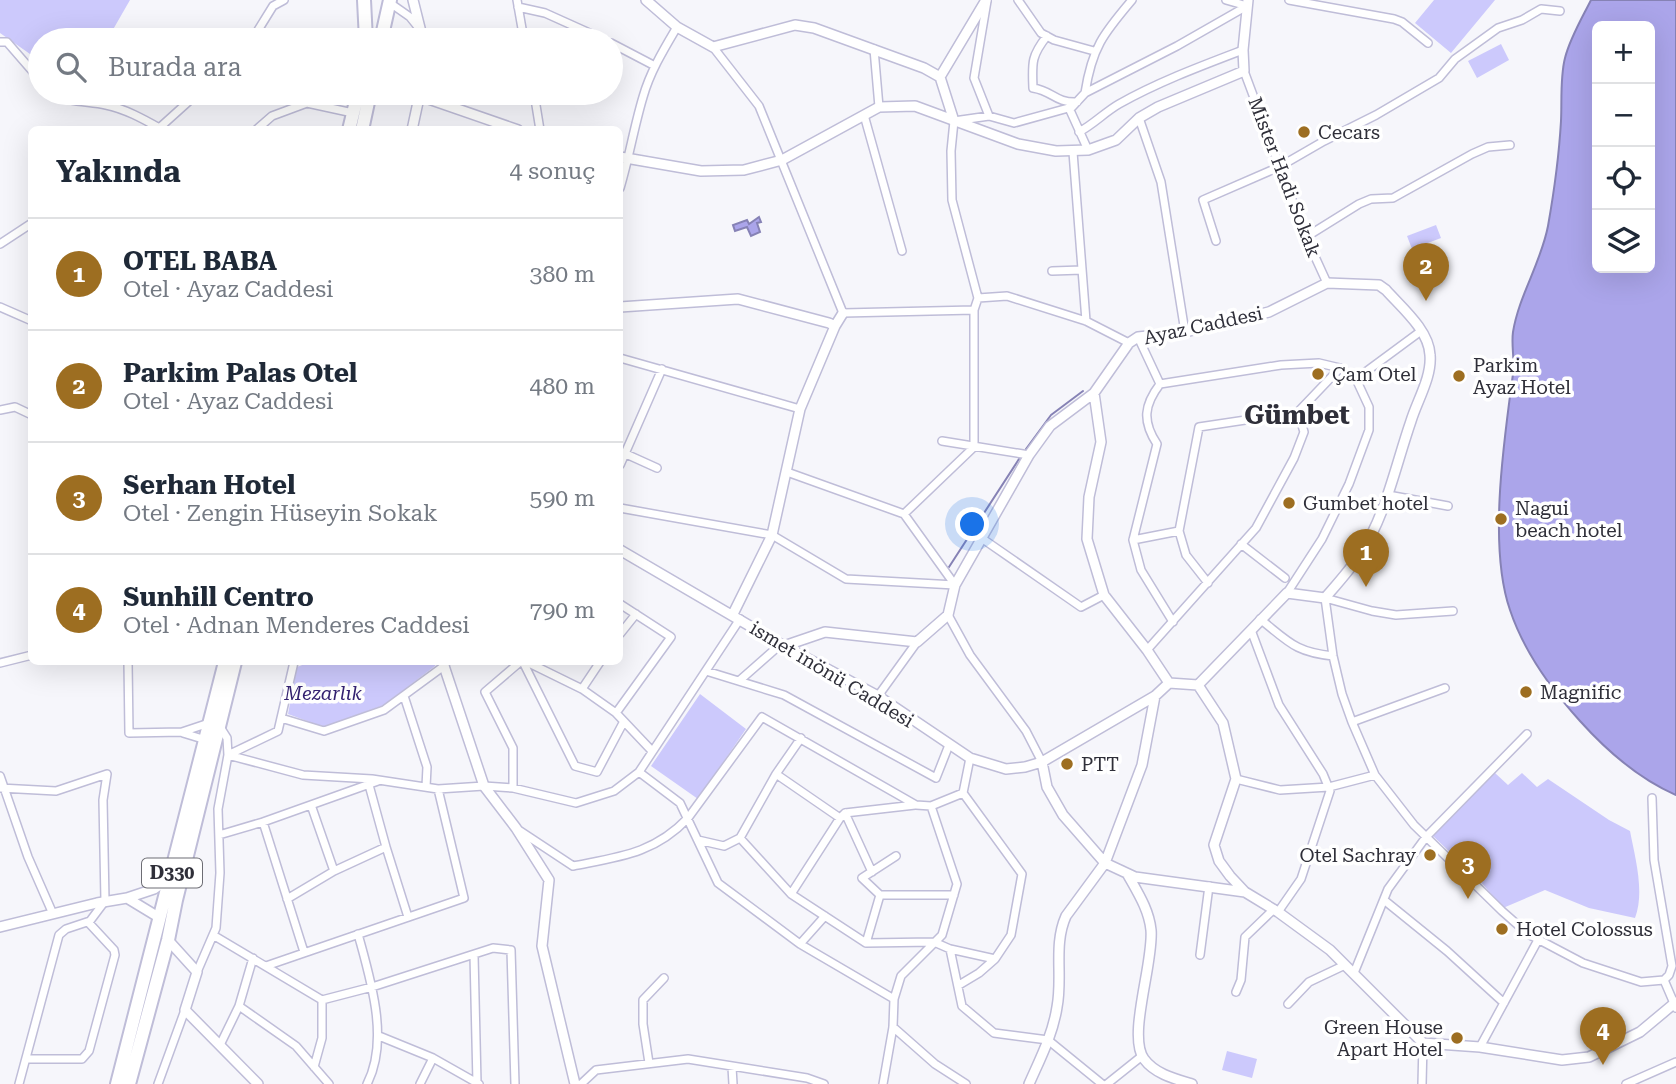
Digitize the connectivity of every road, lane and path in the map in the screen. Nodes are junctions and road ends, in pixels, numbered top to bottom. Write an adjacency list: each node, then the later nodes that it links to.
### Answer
1 (284, 0): 13 (street)
2 (364, 0): 19 (highway)
3 (371, 0): 11 (highway)
4 (412, 0): 22 (street)
5 (646, 0): 17 (street)
6 (987, 0): 36 (street); 52 (street)
7 (1017, 0): 25 (street)
8 (1132, 0): 32 (street)
9 (1226, 0): 14 (street)
10 (1289, 0): 12 (street)
11 (390, 1): 20 (highway); 21 (street)
12 (1302, 1): 27 (street)
13 (271, 3): 18 (street)
14 (1247, 3): 31 (street); 37 (street)
15 (518, 4): 23 (street); 24 (street)
16 (1560, 11): 69 (street)
17 (677, 27): 28 (street); 34 (street)
18 (258, 28)
19 (365, 28)
20 (384, 28)
21 (416, 28)
22 (419, 28)
23 (522, 28)
24 (578, 28)
25 (1047, 36): 32 (street); 38 (street)
26 (0, 42): 33 (street)
27 (1428, 43)
28 (713, 47): 30 (street); 68 (street)
29 (623, 49): 34 (street)
30 (874, 49): 36 (street); 48 (street)
31 (1243, 50): 35 (street); 63 (street)
32 (1094, 51): 37 (street)
33 (28, 64)
34 (655, 66): 67 (street)
35 (1244, 71): 53 (street); 69 (street, Mister Hadi Sokak)
36 (940, 77): 54 (street)
37 (1085, 93): 38 (street)
38 (1077, 102): 49 (street)
39 (107, 105): 55 (street)
40 (185, 105): 56 (street)
41 (302, 105): 57 (street)
42 (316, 105): 50 (street)
43 (355, 105): 50 (highway)
44 (367, 105): 59 (highway)
45 (418, 105): 60 (street)
46 (450, 105): 61 (street)
47 (536, 105): 62 (street)
48 (879, 107): 51 (street); 54 (street)
49 (1069, 107): 52 (street); 63 (street)
50 (353, 113): 58 (highway)
51 (864, 115): 68 (street); 74 (street)
52 (989, 116): 54 (street)
53 (1139, 118): 65 (street); 87 (street)
54 (954, 121): 66 (street); 78 (street)
55 (154, 126)
56 (163, 126)
57 (261, 126)
58 (350, 126)
59 (363, 126)
60 (413, 126)
61 (507, 126)
62 (539, 126)
63 (1080, 132): 65 (street)
64 (1510, 145): 71 (street)
65 (1088, 150): 66 (street)
66 (1073, 152): 75 (street)
67 (624, 158): 68 (street)
68 (782, 160): 82 (street)
69 (1279, 167): 71 (street, Mister Hadi Sokak); 72 (street)
70 (28, 226): 73 (street)
71 (1306, 237): 77 (street, Mister Hadi Sokak)
72 (1216, 241)
73 (0, 244)
74 (902, 251)
75 (1082, 270): 76 (street); 84 (street)
76 (1052, 271)
77 (1327, 283): 86 (street, Ayaz Caddesi); 87 (street, Ayaz Caddesi)
78 (978, 298): 81 (street); 84 (street)
79 (0, 307): 83 (street)
80 (623, 307): 85 (street)
81 (974, 310): 82 (street); 101 (street)
82 (843, 313): 85 (street)
83 (28, 318)
84 (1086, 321): 89 (street)
85 (835, 327): 96 (street)
86 (1421, 331): 93 (street); 107 (street, Ayaz Caddesi)
87 (1185, 332): 88 (street, Ayaz Caddesi)
88 (1138, 337): 89 (street, Ayaz Caddesi); 94 (street)
89 (1129, 343): 95 (street, Ayaz Caddesi)
90 (623, 359): 92 (street)
91 (1340, 368): 93 (street); 94 (street); 98 (street)
92 (662, 369): 96 (street); 102 (street)
93 (1356, 379): 120 (street)
94 (1160, 384): 114 (street)
95 (1094, 393): 103 (street, Ayaz Caddesi); 121 (street)
96 (800, 409): 106 (street)
97 (0, 410): 99 (street)
98 (1298, 412): 111 (street); 115 (street)
99 (28, 413)
100 (942, 441): 101 (street)
101 (974, 447): 103 (street); 110 (street)
102 (626, 454): 104 (street); 105 (street)
103 (1029, 455): 113 (street, Ayaz Caddesi)
104 (623, 460)
105 (657, 468)
106 (787, 472): 110 (street); 112 (street)
107 (1388, 495): 108 (street); 122 (street, Ayaz Caddesi)
108 (1448, 506)
109 (623, 509): 112 (street)
110 (904, 514): 119 (street)
111 (1179, 531): 114 (street); 118 (street)
112 (772, 534): 119 (street); 127 (street)
113 (981, 537): 119 (street, Ayaz Caddesi); 121 (street)
114 (1133, 540): 129 (street)
115 (1241, 544): 117 (street); 118 (street)
116 (623, 552): 127 (street, ismet inönü Caddesi)
117 (1285, 578)
118 (1208, 583): 129 (street)
119 (955, 584): 126 (street, Ayaz Caddesi)
120 (1287, 593): 122 (street); 128 (street)
121 (1104, 595): 134 (street)
122 (1325, 598): 124 (street); 136 (street)
123 (623, 606): 125 (street)
124 (1453, 611)
125 (636, 614): 130 (street); 157 (street)
126 (948, 615): 132 (street); 170 (street)
127 (736, 617): 133 (street, ismet inönü Caddesi); 148 (street)
128 (1260, 620): 131 (street); 136 (street)
129 (1173, 622): 134 (street)
130 (623, 630)
131 (1251, 630): 151 (street); 179 (street)
132 (917, 642): 133 (street); 155 (street)
133 (783, 645): 149 (street); 155 (street, ismet inönü Caddesi)
134 (1147, 650): 150 (street)
135 (28, 656): 137 (street)
136 (1334, 656): 159 (street)
137 (0, 663)
138 (128, 665): 162 (street)
139 (225, 665): 161 (highway, D330)
140 (234, 665): 161 (highway, D330)
141 (293, 665): 158 (street)
142 (444, 665): 154 (street)
143 (445, 665): 178 (street)
144 (519, 665): 182 (street)
145 (524, 665): 160 (street)
146 (530, 665): 153 (street)
147 (598, 665): 153 (street)
148 (706, 671): 149 (street); 167 (street)
149 (739, 681): 166 (street)
150 (1169, 683): 151 (street); 156 (street, ismet inönü Caddesi)
151 (1198, 685): 175 (street)
152 (1445, 688): 159 (street)
153 (582, 689): 157 (street)
154 (404, 696): 158 (street); 181 (street)
155 (878, 696): 166 (street, ismet inönü Caddesi)
156 (1155, 696): 170 (street, ismet inönü Caddesi); 199 (street)
157 (616, 713): 160 (street)
158 (281, 718): 168 (street)
159 (1352, 722): 173 (street)
160 (623, 723): 167 (street)
161 (215, 725): 162 (street); 165 (highway, D330); 168 (street); 222 (highway, D330)
162 (182, 732): 165 (street)
163 (1527, 734): 194 (street)
164 (801, 738): 172 (street); 187 (street); 190 (street)
165 (206, 740): 203 (highway, D330)
166 (949, 746): 169 (street, ismet inönü Caddesi)
167 (652, 751): 171 (street)
168 (228, 755): 176 (street); 193 (street)
169 (970, 758): 170 (street, ismet inönü Caddesi); 184 (street)
170 (1042, 762): 199 (street)
171 (639, 772): 182 (street); 190 (street)
172 (776, 774): 189 (street); 195 (street)
173 (1375, 775): 179 (street); 194 (street)
174 (0, 776): 180 (street)
175 (1236, 779): 179 (street); 205 (street)
176 (380, 780): 177 (street); 181 (street)
177 (369, 785): 186 (street); 197 (street)
178 (484, 786): 182 (street); 183 (street); 192 (street)
179 (1329, 787): 213 (street)
180 (1, 788): 212 (street); 214 (street)
181 (426, 788): 183 (street)
182 (513, 788)
183 (438, 789): 216 (street)
184 (963, 793): 188 (street); 232 (street)
185 (1652, 798): 235 (street)
186 (311, 805): 191 (street); 200 (street)
187 (916, 805): 188 (street); 189 (street)
188 (932, 806): 208 (street)
189 (842, 815): 201 (street); 206 (street)
190 (688, 818): 192 (street); 196 (street)
191 (263, 822): 193 (street); 210 (street)
192 (516, 828): 274 (street)
193 (219, 835): 221 (street)
194 (1426, 836): 211 (street); 223 (street)
195 (740, 838): 196 (street); 206 (street)
196 (698, 840): 226 (street)
197 (386, 847): 200 (street); 216 (street)
198 (896, 856): 201 (street)
199 (1105, 863): 202 (street); 253 (street)
200 (334, 871): 210 (street)
201 (872, 872): 207 (street)
202 (1128, 875): 204 (street); 257 (street)
203 (171, 876): 209 (street); 217 (highway, D330)
204 (1209, 886): 205 (street); 230 (street)
205 (1245, 892): 213 (street)
206 (791, 894): 215 (street)
207 (880, 895): 208 (street); 225 (street)
208 (954, 895): 224 (street)
209 (127, 898): 212 (street); 217 (street)
210 (287, 899): 228 (street)
211 (1384, 900): 237 (street); 246 (street)
212 (105, 901): 214 (street); 218 (street)
213 (1276, 911): 233 (street); 243 (street)
214 (53, 914): 219 (street)
215 (825, 916): 225 (street); 226 (street)
216 (408, 917): 220 (street)
217 (160, 918): 265 (highway, D330)
218 (88, 922): 259 (street); 259 (street)
219 (0, 926)
220 (358, 934): 228 (street); 242 (street)
221 (213, 935): 231 (street); 236 (street)
222 (168, 940): 236 (street); 265 (highway, D330)
223 (1538, 940): 240 (street); 246 (street)
224 (934, 942): 225 (street); 227 (street); 244 (street)
225 (866, 943)
226 (800, 944): 244 (street)
227 (950, 949): 232 (street); 241 (street)
228 (304, 952): 234 (street)
229 (474, 955): 242 (street); 267 (street); 273 (street)
230 (1200, 955)
231 (253, 958): 234 (street); 249 (street)
232 (995, 959): 241 (street)
233 (1345, 965): 237 (street); 247 (street)
234 (266, 966): 245 (street)
235 (1672, 967): 239 (street); 240 (street)
236 (197, 972): 250 (street)
237 (1354, 974): 254 (street)
238 (664, 978): 261 (street)
239 (1676, 979)
240 (1664, 980): 248 (street)
241 (959, 985): 253 (street)
242 (372, 987): 245 (street); 252 (street)
243 (1236, 992)
244 (894, 999): 251 (street)
245 (322, 1000): 262 (street)
246 (1504, 1003): 256 (street)
247 (1288, 1004)
248 (1675, 1005): 256 (street)
249 (239, 1006): 255 (street); 262 (street)
250 (186, 1010): 255 (street); 266 (street)
251 (893, 1027): 278 (street); 279 (street)
252 (379, 1036): 258 (street); 264 (street)
253 (1048, 1040): 280 (street); 281 (street)
254 (1423, 1043): 256 (street); 283 (street)
255 (220, 1045): 269 (street)
256 (1480, 1047)
257 (1142, 1056): 281 (street); 282 (street)
258 (433, 1058): 267 (street); 272 (street)
259 (26, 1059): 268 (street)
260 (1676, 1062): 284 (street)
261 (649, 1063): 263 (street); 275 (street)
262 (314, 1067): 270 (street)
263 (732, 1067): 276 (street); 277 (street)
264 (368, 1082): 271 (street)
265 (119, 1083)
266 (159, 1083)
267 (478, 1083)
268 (19, 1084)
269 (258, 1084)
270 (329, 1084)
271 (377, 1084)
272 (420, 1084)
273 (515, 1084)
274 (575, 1084)
275 (581, 1084)
276 (733, 1084)
277 (822, 1084)
278 (883, 1084)
279 (966, 1084)
280 (1029, 1084)
281 (1105, 1084)
282 (1192, 1084)
283 (1422, 1084)
284 (1626, 1084)

